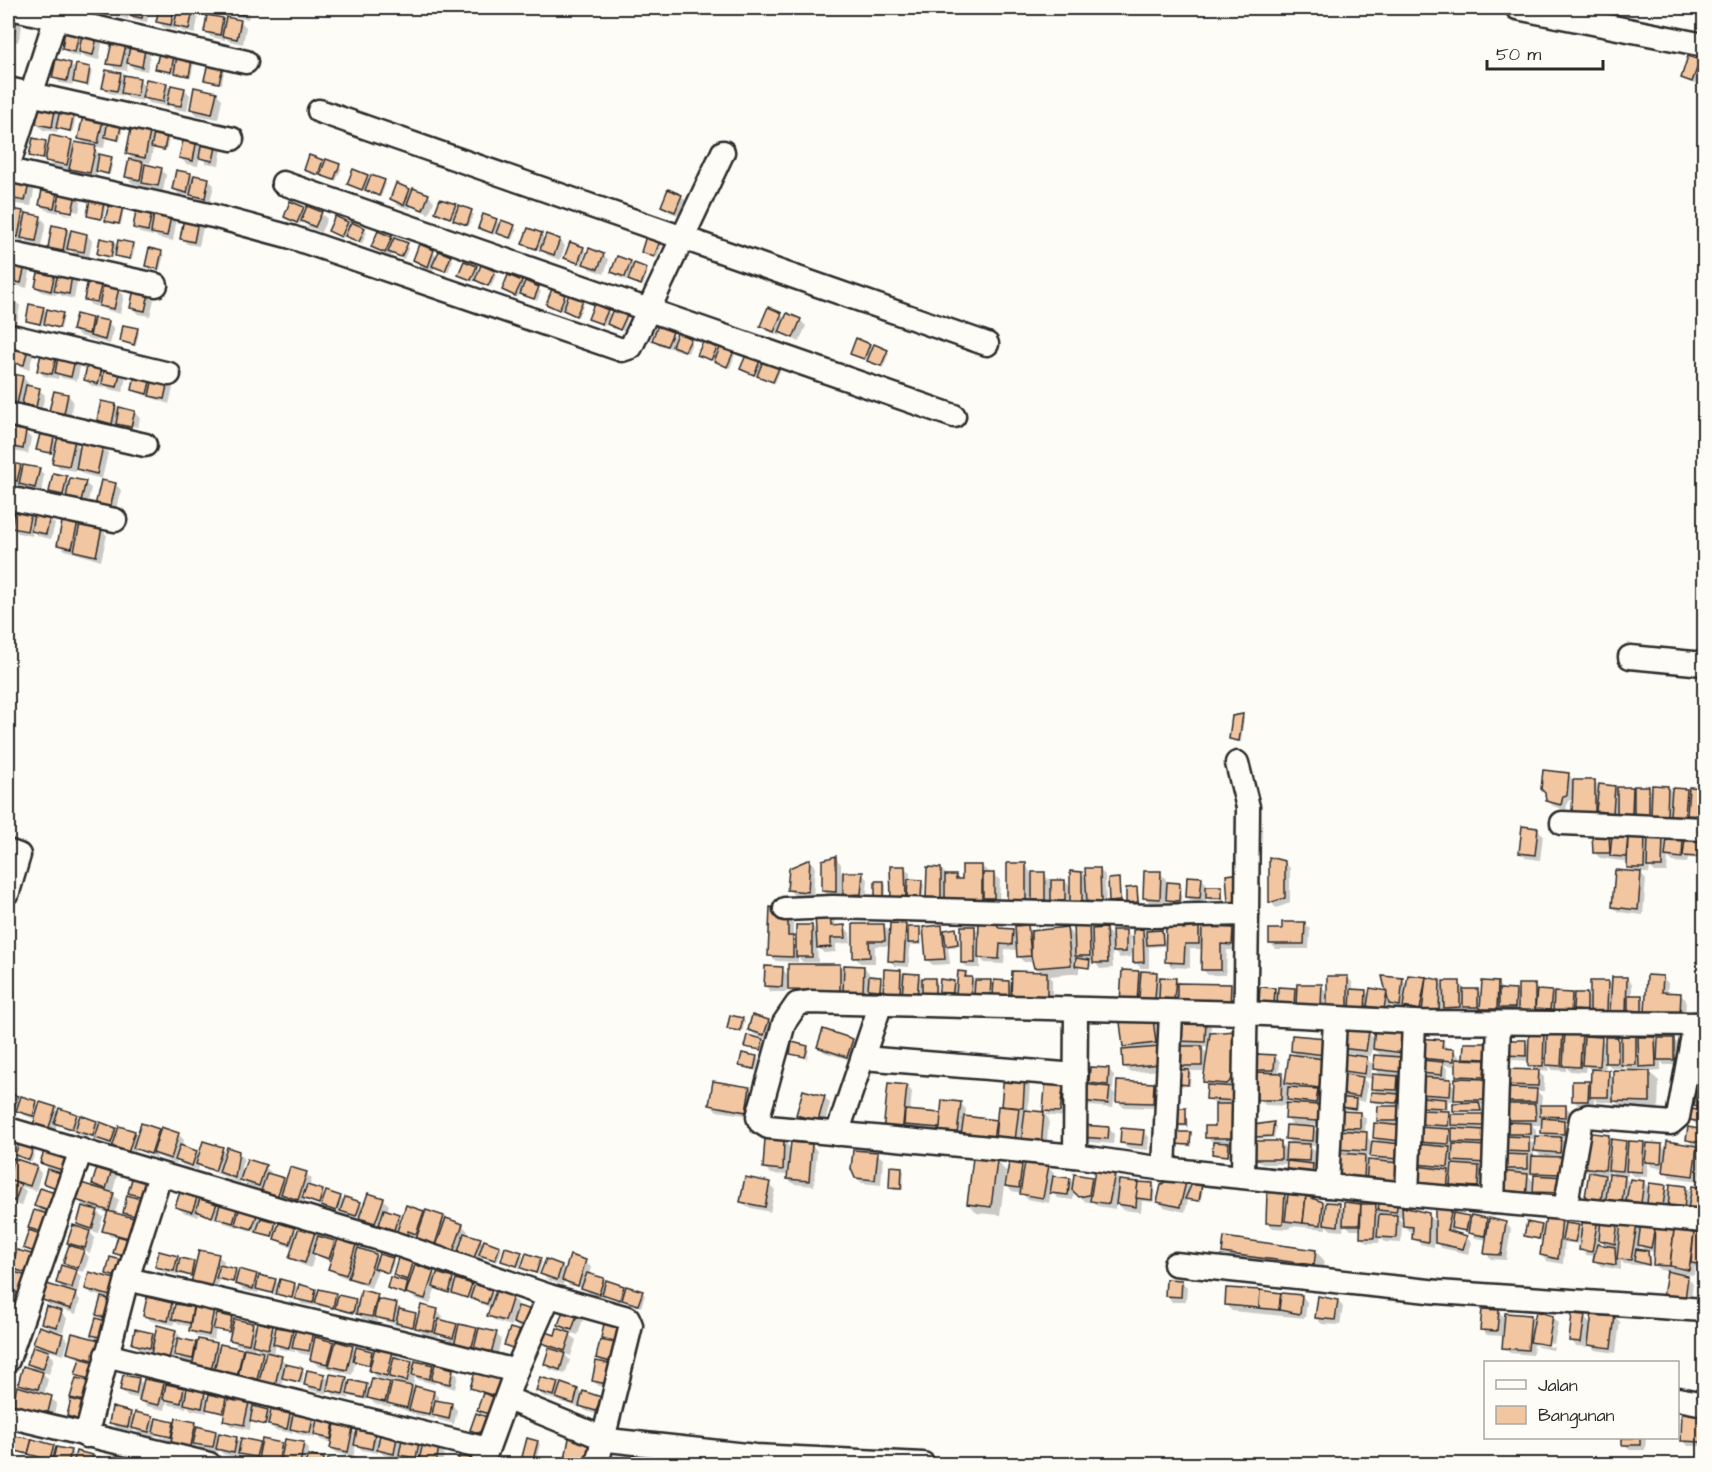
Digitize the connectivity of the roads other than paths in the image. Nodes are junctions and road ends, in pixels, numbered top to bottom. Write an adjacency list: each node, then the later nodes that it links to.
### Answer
1 (11, 8): 3 (street)
2 (1517, 8): 4 (street)
3 (57, 13): 5 (street); 7 (street)
4 (1704, 45)
5 (246, 62)
6 (8, 89): 7 (street)
7 (32, 94): 9 (street); 11 (street)
8 (319, 111): 13 (street)
9 (232, 139)
10 (723, 152): 13 (street)
11 (8, 169): 16 (street)
12 (283, 183): 16 (street)
13 (681, 237): 16 (street); 18 (street)
14 (8, 253): 15 (street)
15 (156, 285)
16 (648, 309): 21 (street)
17 (8, 335): 19 (street)
18 (987, 344)
19 (169, 374)
20 (8, 414): 22 (street)
21 (954, 416)
22 (146, 445)
23 (8, 498): 24 (street)
24 (115, 520)
25 (1630, 657): 26 (street)
26 (1704, 664)
27 (1237, 763): 33 (street)
28 (1562, 823): 29 (street)
29 (1704, 828)
30 (8, 851): 31 (street)
31 (8, 892)
32 (785, 909): 33 (street)
33 (1247, 914): 37 (street)
34 (881, 1003): 35 (street); 42 (street); 45 (street)
35 (1076, 1010): 36 (street); 43 (street)
36 (1171, 1013): 37 (street); 48 (street)
37 (1245, 1013): 38 (street); 50 (street)
38 (1335, 1019): 39 (street); 51 (street)
39 (1414, 1022): 40 (street); 52 (street)
40 (1499, 1023): 41 (street); 53 (street)
41 (1700, 1024): 54 (street)
42 (863, 1058): 43 (street); 45 (street)
43 (1076, 1075): 47 (street)
44 (8, 1129): 46 (street)
45 (837, 1134): 47 (street)
46 (81, 1150): 49 (street); 61 (street)
47 (1075, 1156): 48 (street)
48 (1164, 1169): 50 (street)
49 (160, 1175): 57 (street); 58 (street)
50 (1243, 1176): 51 (street)
51 (1327, 1186): 52 (street)
52 (1407, 1194): 53 (street)
53 (1493, 1202): 54 (street)
54 (1565, 1209): 55 (street)
55 (1704, 1221)
56 (1175, 1264): 59 (street)
57 (127, 1279): 60 (street); 62 (street)
58 (549, 1296): 62 (street); 68 (street)
59 (1704, 1310)
60 (106, 1355): 67 (street); 69 (street)
61 (8, 1360)
62 (516, 1371): 63 (street)
63 (508, 1399): 68 (street); 69 (street)
64 (1679, 1399): 65 (street)
65 (1704, 1404)
66 (8, 1416): 67 (street)
67 (86, 1436): 70 (street)
68 (611, 1440): 71 (street); 72 (street)
69 (485, 1457)
70 (209, 1464)
71 (597, 1464)
72 (923, 1464)

